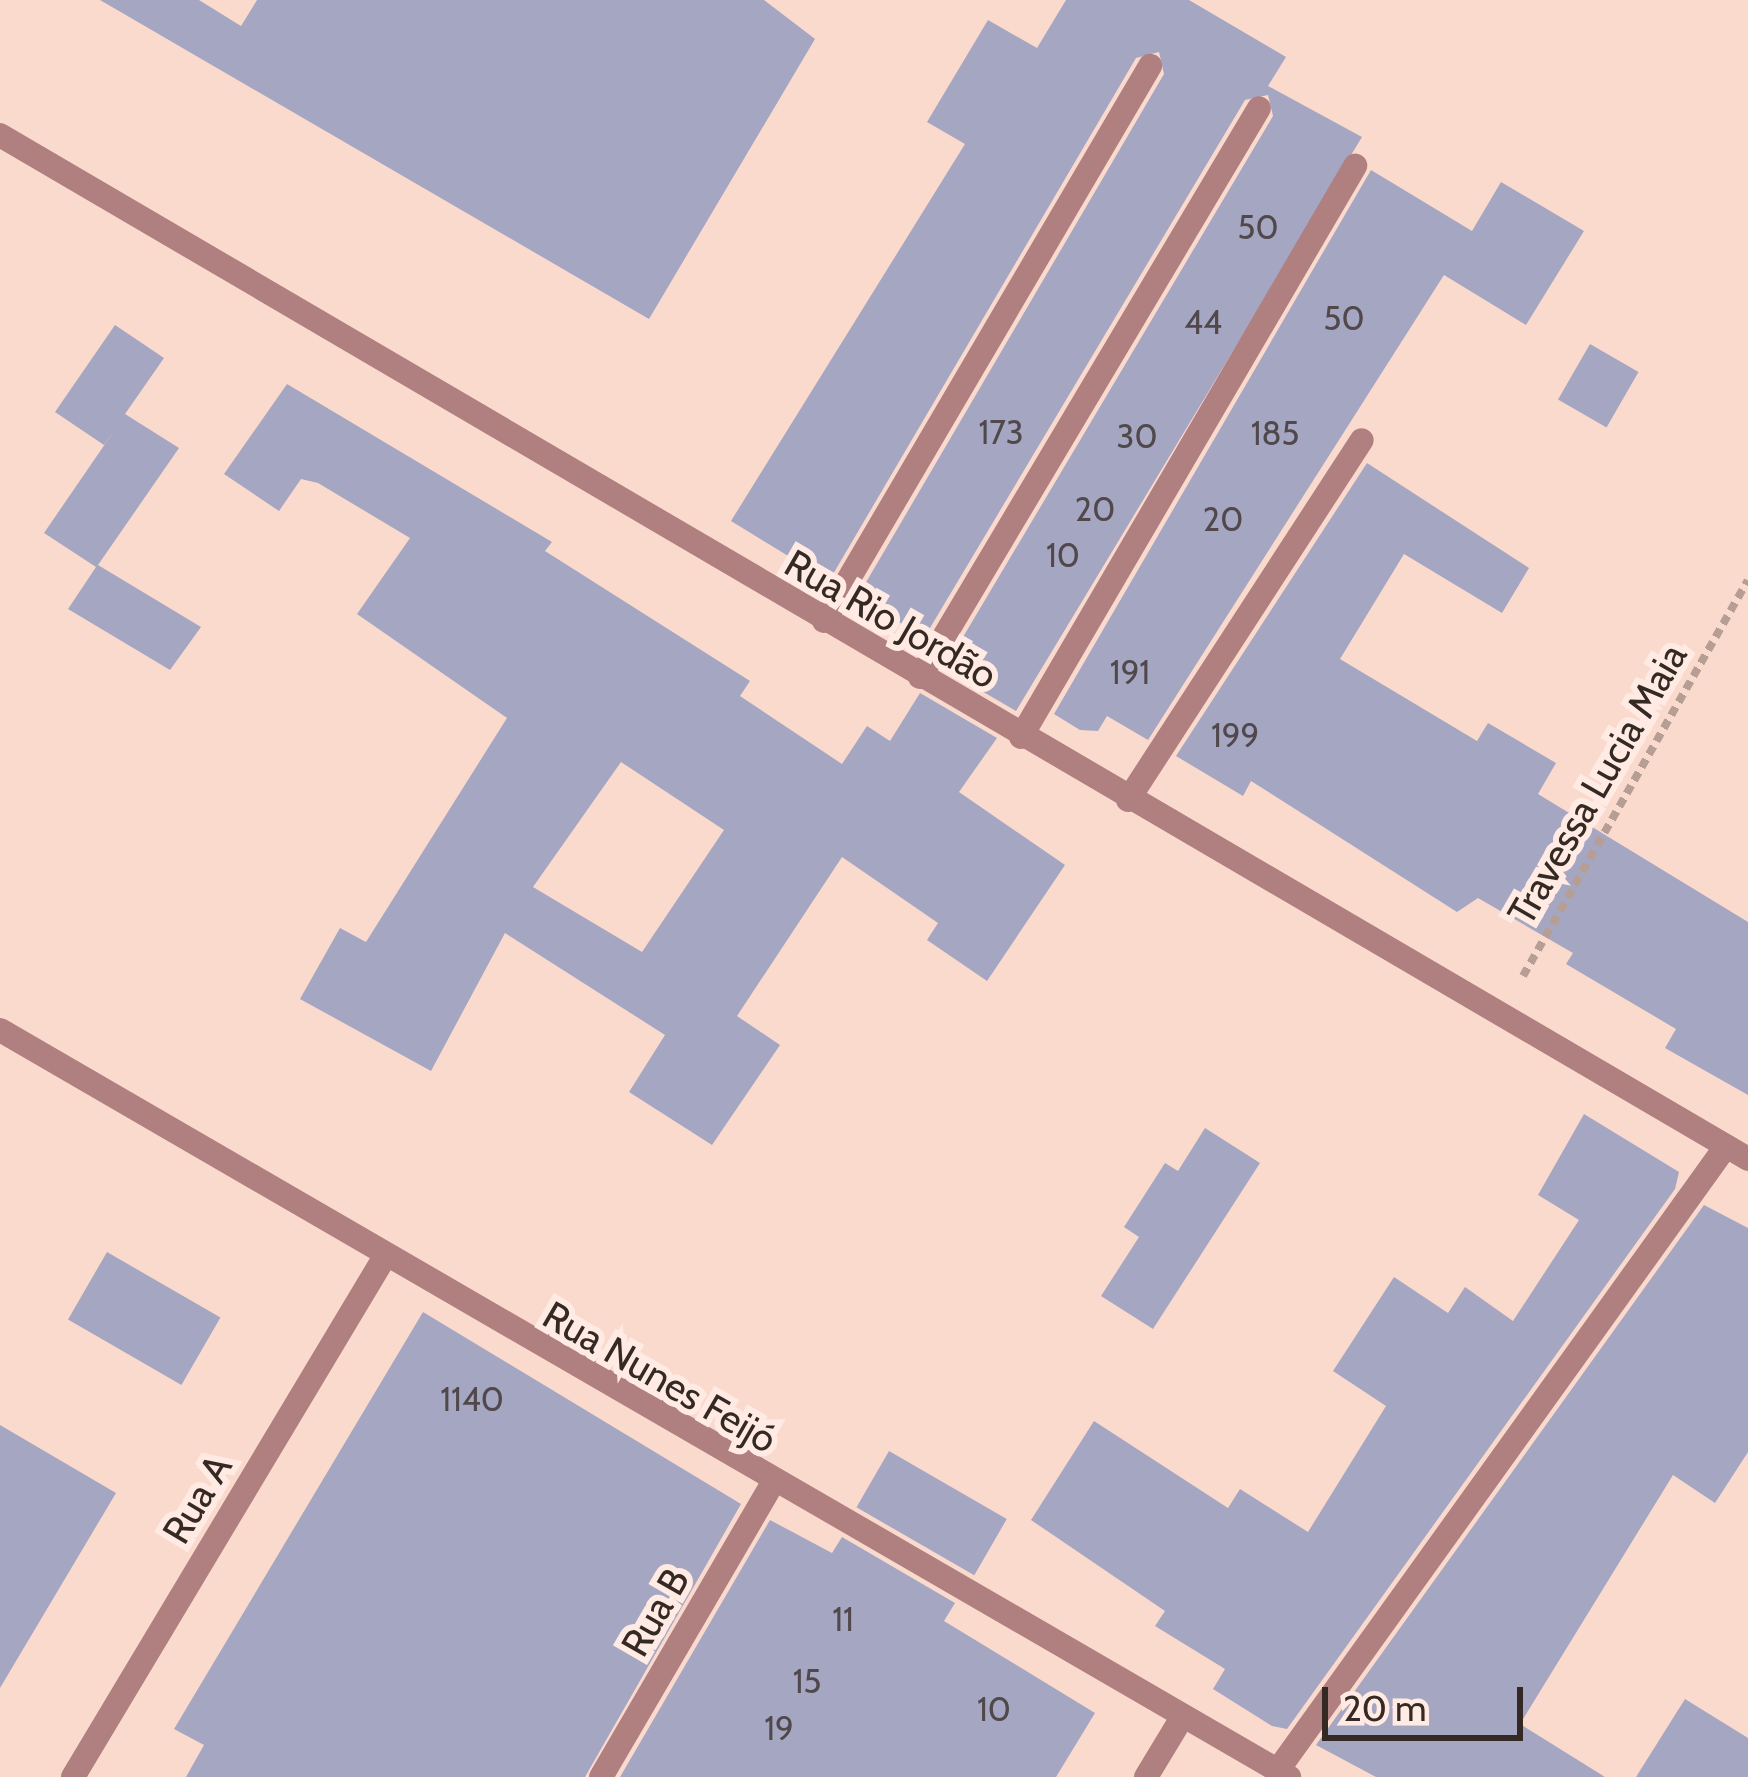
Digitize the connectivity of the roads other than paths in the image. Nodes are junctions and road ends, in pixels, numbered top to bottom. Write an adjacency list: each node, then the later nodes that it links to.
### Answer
1 (1150, 66): 6 (street)
2 (1259, 108): 7 (street)
3 (0, 136): 6 (street, Rua Rio Jordão)
4 (1355, 166): 8 (street)
5 (1362, 440): 9 (street)
6 (824, 621): 7 (street, Rua Rio Jordão)
7 (920, 677): 8 (street, Rua Rio Jordão)
8 (1021, 737): 9 (street, Rua Rio Jordão)
9 (1128, 800): 11 (street, Rua Rio Jordão)
10 (0, 1030): 12 (street, Rua Nunes Feijó)
11 (1737, 1153): 15 (street)
12 (384, 1258): 13 (street, Rua Nunes Feijó); 16 (street, Rua A)
13 (772, 1484): 14 (street, Rua Nunes Feijó); 17 (street, Rua B)
14 (1183, 1716): 15 (street, Rua Nunes Feijó); 18 (street)
15 (1284, 1774)
16 (74, 1777)
17 (601, 1777)
18 (1146, 1777)

